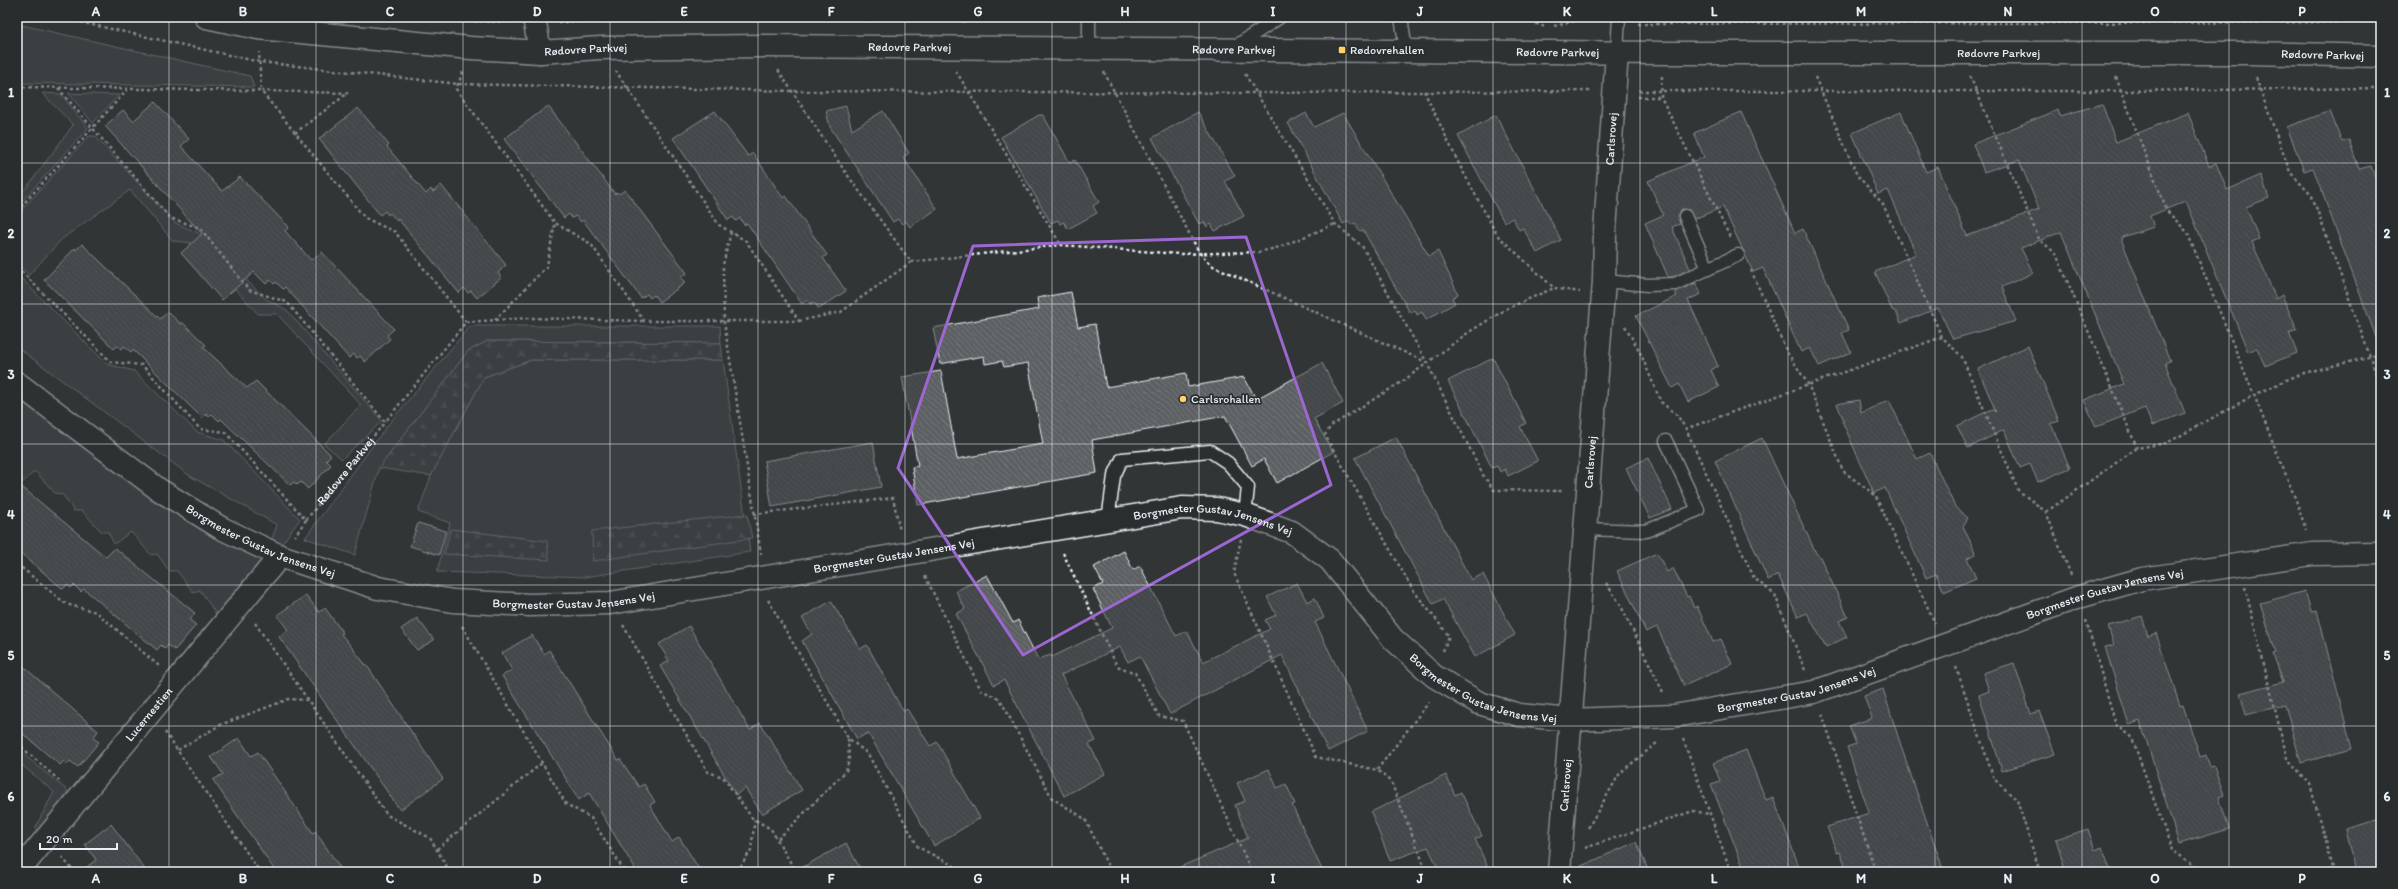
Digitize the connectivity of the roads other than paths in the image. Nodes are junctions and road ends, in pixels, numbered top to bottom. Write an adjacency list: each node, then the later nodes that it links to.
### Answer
1 (206, 17): 10 (street, Rødovre Parkvej)
2 (1089, 17): 7 (lane)
3 (1280, 17): 8 (lane)
4 (1401, 17): 9 (lane)
5 (534, 20): 10 (street)
6 (1619, 20): 11 (lane, Rødovre Parkvej)
7 (1089, 48): 8 (street, Rødovre Parkvej); 10 (street, Rødovre Parkvej)
8 (1231, 49): 9 (street, Rødovre Parkvej)
9 (1406, 50): 11 (street, Rødovre Parkvej)
10 (540, 52)
11 (1617, 52): 12 (street, Rødovre Parkvej); 16 (street, Carlsrovej)
12 (2381, 56)
13 (1685, 216): 15 (lane)
14 (1738, 255): 15 (lane)
15 (1708, 269): 16 (lane)
16 (1602, 297): 21 (street, Carlsrovej)
17 (17, 383): 23 (street, Borgmester Gustav Jensens Vej)
18 (1666, 441): 21 (lane)
19 (1245, 515): 20 (street, Borgmester Gustav Jensens Vej); 20 (lane); 24 (street, Borgmester Gustav Jensens Vej)
20 (1108, 520): 23 (street, Borgmester Gustav Jensens Vej)
21 (1584, 529): 24 (street, Carlsrovej)
22 (2381, 553): 24 (street, Borgmester Gustav Jensens Vej)
23 (280, 556): 25 (street, Lucernestien)
24 (1570, 720): 26 (street, Carlsrovej)
25 (18, 872)
26 (1559, 872)

